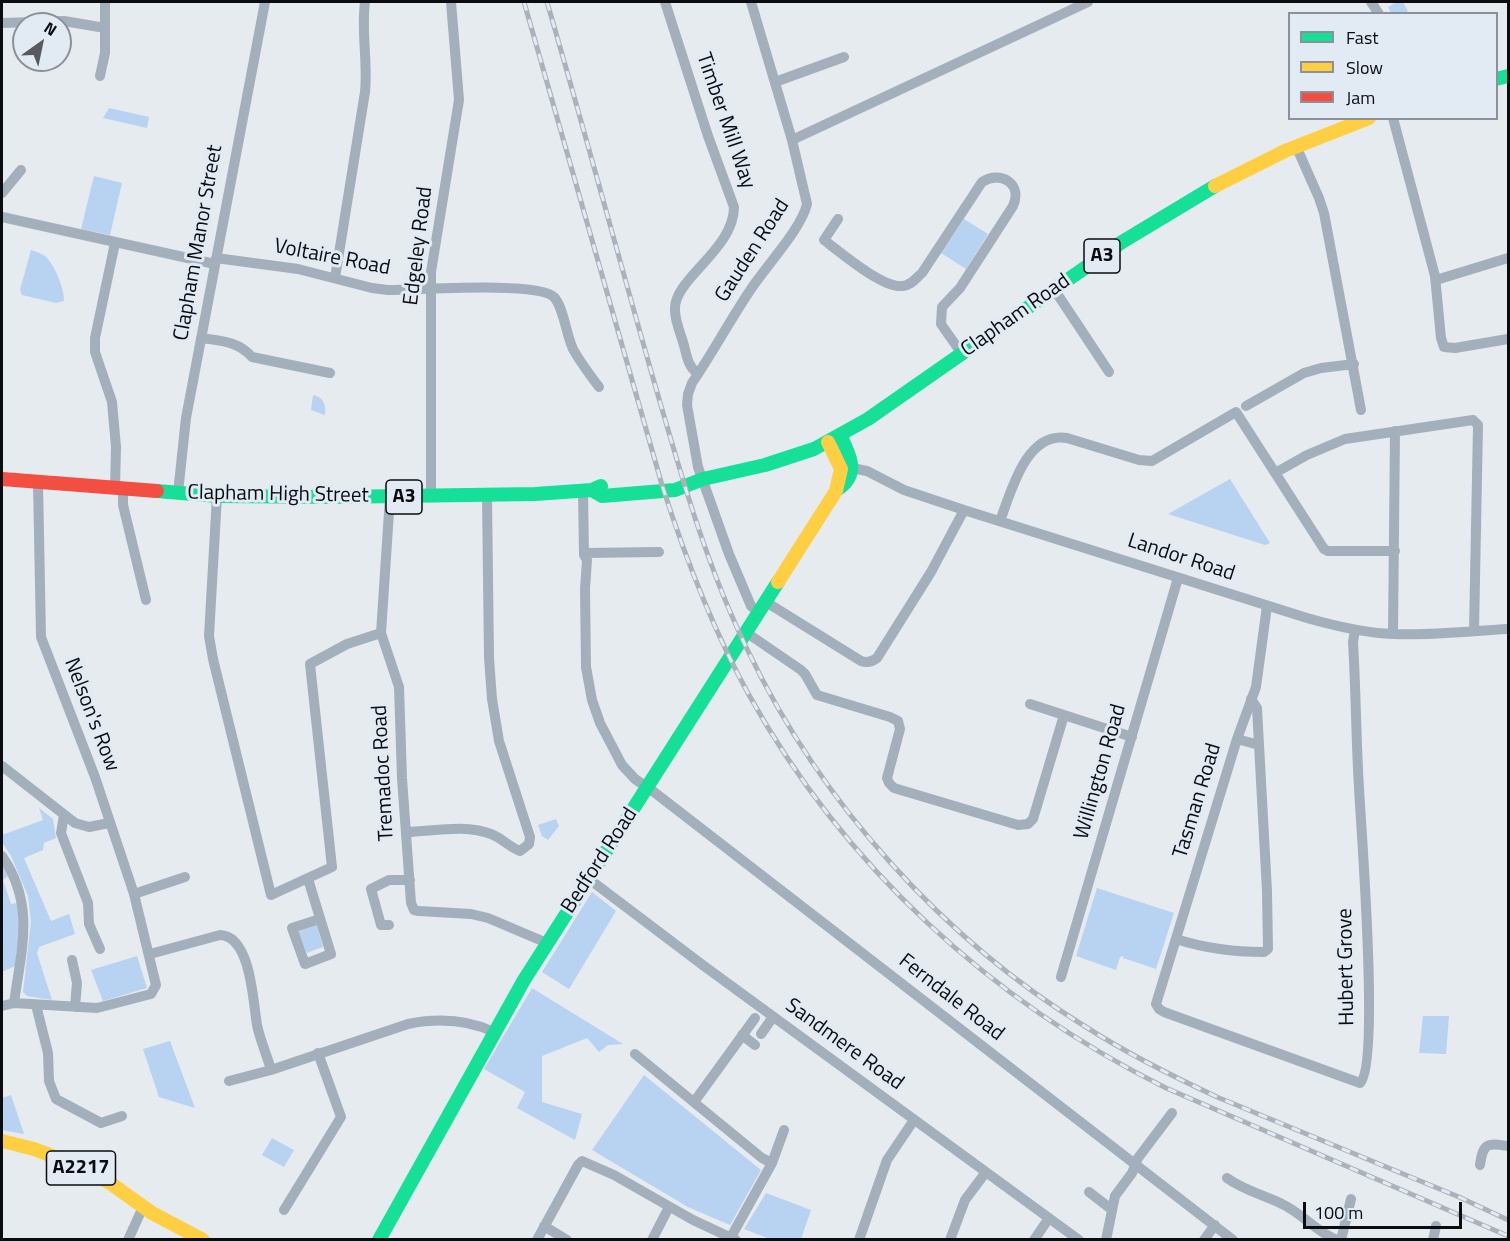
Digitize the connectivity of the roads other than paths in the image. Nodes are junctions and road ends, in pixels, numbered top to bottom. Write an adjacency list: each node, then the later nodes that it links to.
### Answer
1 (105, 2): 9 (street)
2 (265, 2): 23 (street, Clapham Manor Street)
3 (365, 2): 24 (street)
4 (451, 2): 26 (street, Edgeley Road)
5 (665, 2): 34 (street, Timber Mill Way)
6 (751, 2): 12 (street, Gauden Road)
7 (1088, 2): 15 (street)
8 (2, 23): 9 (street)
9 (105, 28): 11 (street)
10 (844, 57): 12 (street)
11 (100, 76)
12 (775, 82): 15 (street, Gauden Road)
13 (1364, 120): 16 (main road, Clapham Road / A3)
14 (1394, 120): 25 (street)
15 (792, 140): 34 (street, Gauden Road)
16 (1296, 146): 27 (main road, Clapham Road / A3); 31 (street)
17 (21, 170): 18 (street)
18 (2, 193)
19 (2, 217): 21 (street, Voltaire Road)
20 (838, 219): 30 (street)
21 (115, 243): 23 (street, Voltaire Road); 45 (street)
22 (1509, 258): 25 (street)
23 (215, 261): 24 (street, Voltaire Road); 28 (street, Clapham Manor Street)
24 (335, 278): 26 (street, Voltaire Road)
25 (1436, 280): 29 (street)
26 (430, 289): 35 (street, Voltaire Road); 50 (street, Edgeley Road)
27 (1054, 289): 30 (main road, Clapham Road / A3); 32 (street)
28 (201, 338): 33 (street); 48 (street, Clapham Manor Street)
29 (1509, 339)
30 (962, 354): 39 (main road, Clapham Road / A3)
31 (1354, 364): 36 (street); 37 (street)
32 (1109, 372)
33 (330, 373)
34 (698, 374): 43 (street, Gauden Road)
35 (599, 387)
36 (1246, 406)
37 (1361, 410)
38 (1395, 431): 41 (street); 55 (street); 64 (street)
39 (834, 438): 40 (main road); 43 (main road, Clapham High Street / A3); 47 (main road, Bedford Road)
40 (852, 468): 47 (main road, Bedford Road); 53 (street, Landor Road)
41 (1275, 473): 54 (street); 55 (street)
42 (2, 479): 44 (main road, Clapham High Street / A3)
43 (703, 479): 46 (main road, Clapham High Street / A3); 61 (street, Gauden Road)
44 (38, 483): 45 (main road, Clapham High Street / A3); 77 (street, Nelson's Row)
45 (119, 489): 48 (main road, Clapham High Street / A3); 59 (street)
46 (588, 490): 51 (main road, Clapham High Street / A3); 57 (street, Ferndale Road)
47 (836, 491): 61 (main road, Bedford Road)
48 (178, 493): 49 (main road, Clapham High Street / A3)
49 (217, 496): 52 (main road, Clapham High Street / A3); 81 (street)
50 (431, 496): 51 (main road, Clapham High Street / A3); 52 (main road, Clapham High Street / A3)
51 (487, 496): 78 (street)
52 (390, 497): 65 (street, Tremadoc Road)
53 (964, 510): 54 (street, Landor Road); 61 (street)
54 (1000, 521): 58 (street, Landor Road)
55 (1395, 551): 67 (street)
56 (659, 552): 57 (street)
57 (584, 553): 75 (street, Ferndale Road)
58 (1178, 578): 60 (street, Landor Road); 71 (street, Willington Road)
59 (146, 600)
60 (1267, 606): 63 (street, Landor Road); 68 (street, Tasman Road)
61 (763, 608): 66 (main road, Bedford Road)
62 (1509, 629): 64 (street, Landor Road)
63 (1355, 630): 67 (street, Landor Road); 96 (street, Hubert Grove)
64 (1474, 631): 67 (street, Landor Road)
65 (381, 633): 78 (street, Tremadoc Road); 81 (street)
66 (747, 633): 70 (street); 75 (main road, Bedford Road)
67 (1394, 634)
68 (1251, 699): 72 (street, Tasman Road); 73 (street)
69 (1030, 704): 70 (street)
70 (1064, 715): 71 (street)
71 (1132, 737): 92 (street, Willington Road)
72 (1237, 739): 73 (street); 87 (street, Tasman Road)
73 (1259, 745): 87 (street)
74 (2, 766): 76 (street)
75 (647, 788): 82 (main road, Bedford Road); 116 (street, Ferndale Road)
76 (64, 815): 77 (street); 89 (street)
77 (109, 823): 84 (street, Nelson's Row)
78 (407, 832): 83 (street, Tremadoc Road)
79 (2, 856): 93 (street)
80 (185, 877): 84 (street)
81 (308, 879): 85 (street)
82 (589, 879): 88 (main road, Bedford Road); 98 (street, Sandmere Road)
83 (410, 880): 86 (street); 88 (street, Tremadoc Road)
84 (134, 894): 90 (street, Nelson's Row)
85 (320, 918): 85 (street)
86 (388, 926)
87 (1176, 939): 96 (street, Tasman Road)
88 (547, 943): 100 (main road, Bedford Road)
89 (100, 949)
90 (150, 954): 97 (street, Nelson's Row); 106 (street)
91 (72, 960): 97 (street)
92 (1061, 977)
93 (14, 1003): 94 (street, Nelson's Row); 95 (street, Nelson's Row)
94 (36, 1005): 97 (street, Nelson's Row); 110 (street)
95 (2, 1006)
96 (1157, 1006)
97 (75, 1007)
98 (773, 1017): 101 (street); 111 (street, Sandmere Road)
99 (755, 1018): 102 (street)
100 (494, 1032): 104 (street); 133 (main road, Bedford Road)
101 (761, 1034)
102 (742, 1035): 103 (street); 108 (street)
103 (755, 1045)
104 (318, 1053): 106 (street); 125 (street)
105 (635, 1054): 108 (street)
106 (271, 1070): 107 (street)
107 (229, 1081)
108 (694, 1102): 115 (street)
109 (1172, 1113): 116 (street)
110 (122, 1116)
111 (914, 1120): 118 (street, Sandmere Road); 137 (street)
112 (784, 1130): 115 (street)
113 (2, 1141): 122 (main road, A2217)
114 (1509, 1146): 117 (street)
115 (772, 1162): 130 (street)
116 (1135, 1164): 124 (street); 128 (street, Ferndale Road)
117 (1480, 1164)
118 (986, 1172): 126 (street, Sandmere Road); 138 (street)
119 (1227, 1178): 144 (street)
120 (1089, 1192): 124 (street)
121 (1351, 1198): 144 (street)
122 (143, 1207): 131 (street); 132 (main road, A2217)
123 (669, 1207): 127 (street); 130 (street); 136 (street)
124 (1111, 1209): 141 (street)
125 (284, 1210)
126 (1049, 1218): 139 (street); 140 (street, Sandmere Road)
127 (544, 1226): 134 (street); 135 (street)
128 (1215, 1226): 142 (street); 143 (street, Ferndale Road)
129 (1436, 1226): 145 (street)
130 (733, 1238)
131 (128, 1239)
132 (203, 1239)
133 (379, 1239)
134 (537, 1239)
135 (567, 1239)
136 (652, 1239)
137 (859, 1239)
138 (950, 1239)
139 (1034, 1239)
140 (1079, 1239)
141 (1106, 1239)
142 (1204, 1239)
143 (1233, 1239)
144 (1339, 1239)
145 (1433, 1239)

